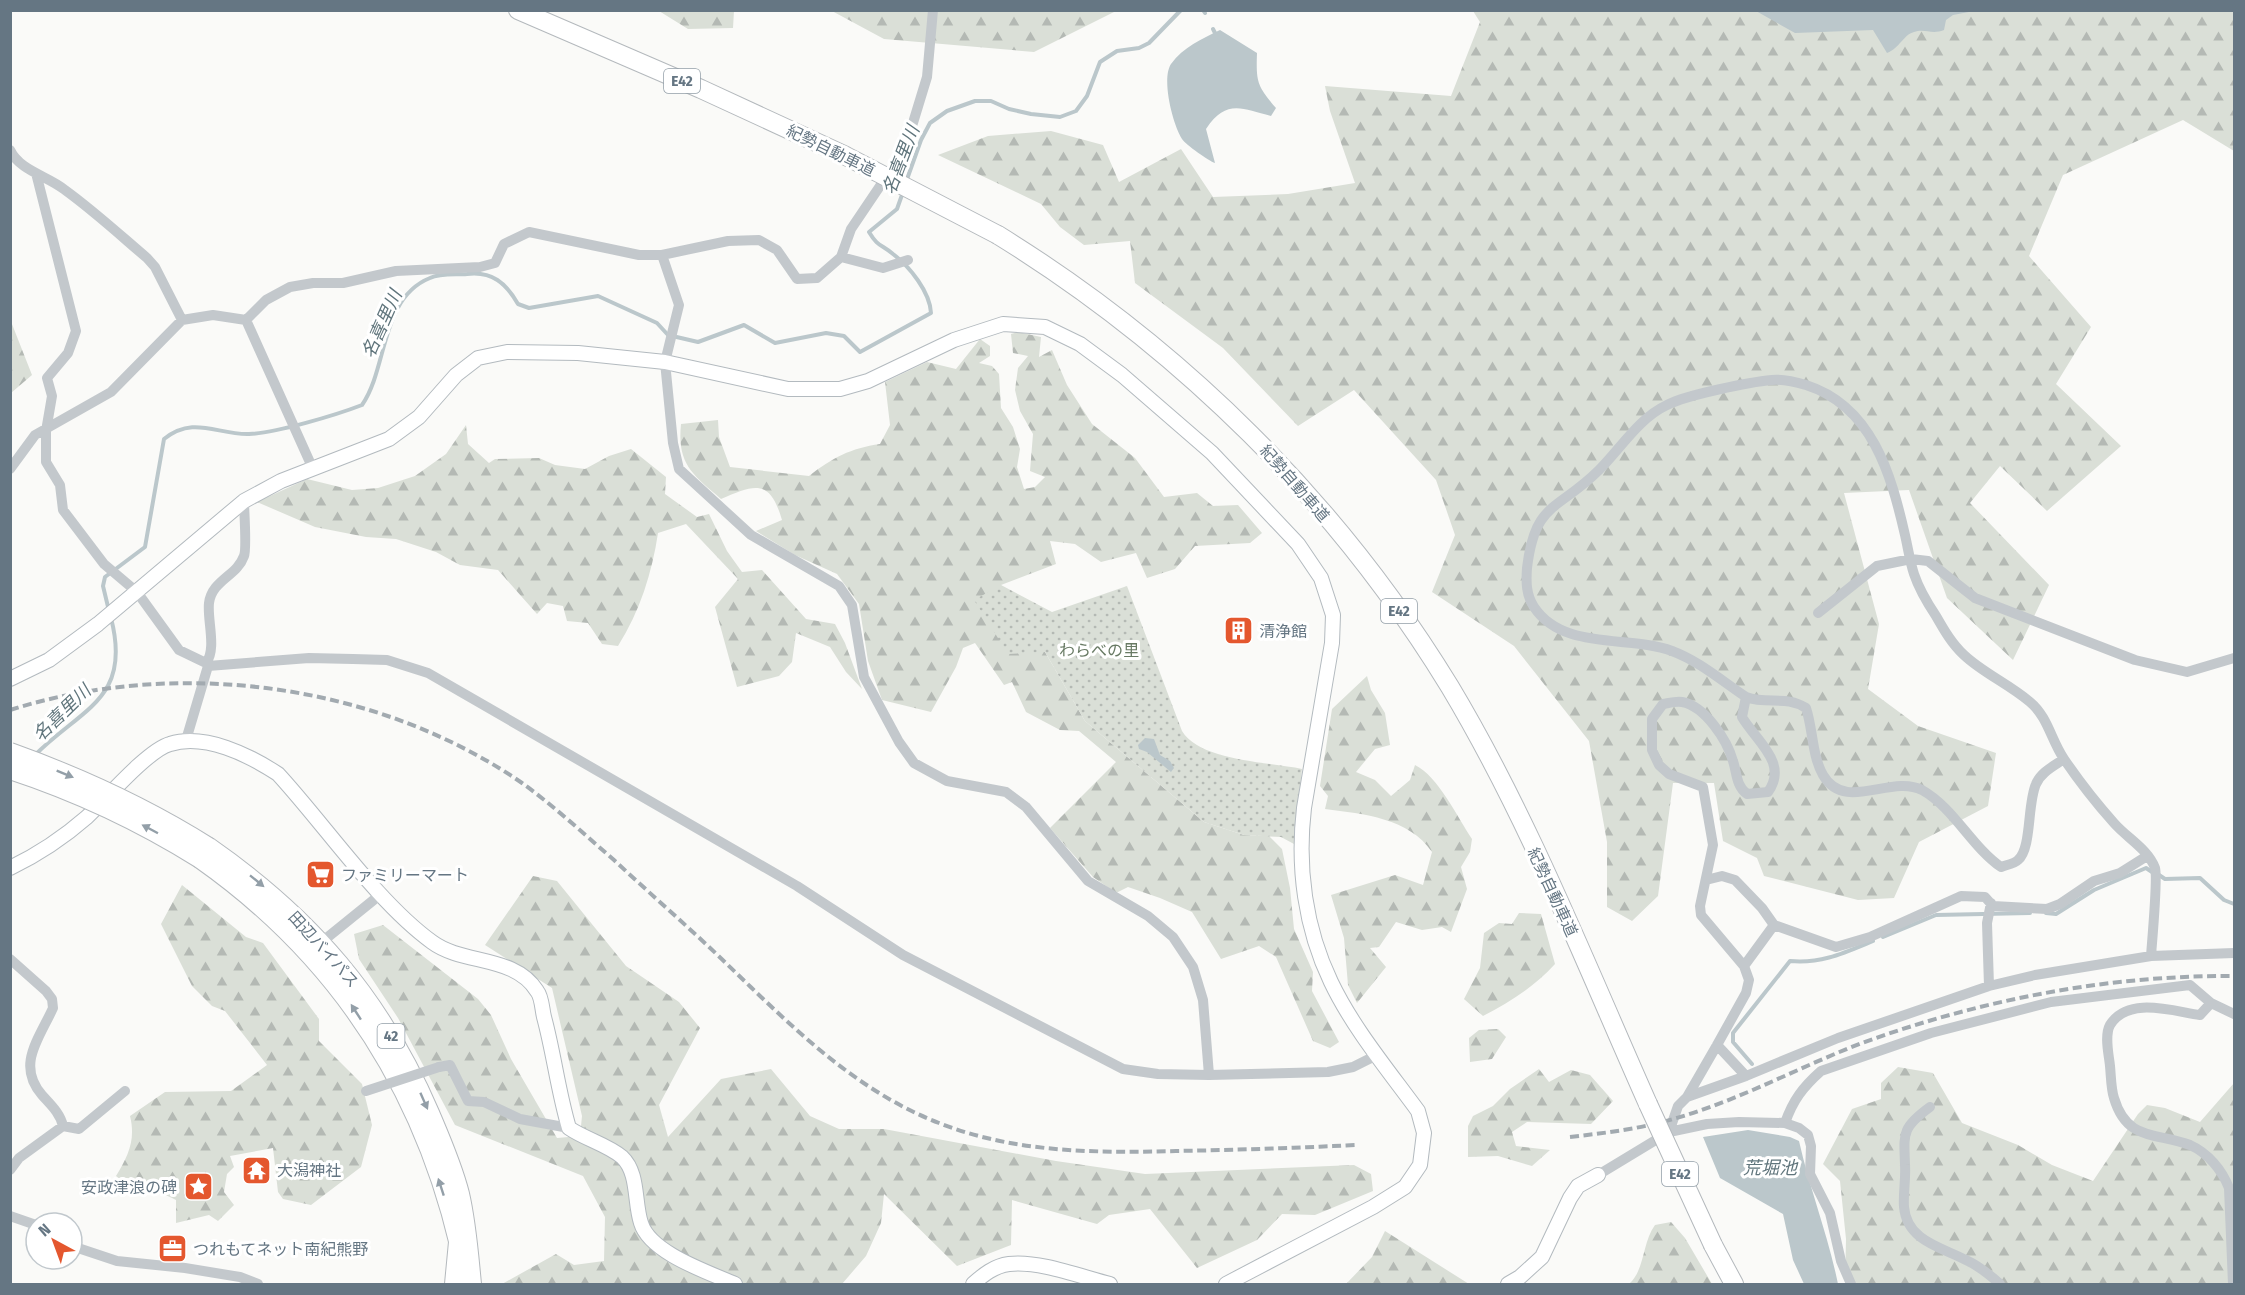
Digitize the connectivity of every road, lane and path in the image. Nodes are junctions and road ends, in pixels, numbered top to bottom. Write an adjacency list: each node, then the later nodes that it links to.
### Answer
1 (518, 10): 68 (highway, 紀勢自動車道 / E42, bridge)
2 (933, 10): 6 (street)
3 (10, 150): 4 (street)
4 (36, 173): 8 (street); 11 (street)
5 (662, 255): 6 (street); 9 (street); 10 (street)
6 (841, 257): 7 (street)
7 (908, 260)
8 (182, 320): 9 (street); 11 (street)
9 (246, 320): 13 (street)
10 (665, 362): 13 (street); 42 (street); 43 (street)
11 (46, 431): 12 (street); 16 (street)
12 (10, 469)
13 (313, 469): 14 (street)
14 (243, 501): 16 (street); 19 (street)
15 (1911, 559): 17 (street); 18 (street); 21 (street); 24 (street)
16 (137, 592): 19 (street); 20 (street)
17 (1818, 614)
18 (2235, 658)
19 (207, 664): 22 (street); 43 (street)
20 (10, 679)
21 (1746, 698): 24 (street); 29 (street)
22 (186, 740): 28 (street); 30 (street)
23 (10, 752): 26 (highway, 田辺バイパス / 42, one-way to 26, bridge)
24 (2064, 759): 27 (street)
25 (10, 770): 26 (highway, 田辺バイパス / 42, one-way to 25, bridge)
26 (205, 853): 33 (highway, 田辺バイパス / 42)
27 (2147, 856): 31 (street); 35 (street)
28 (10, 868)
29 (1706, 880): 32 (street); 37 (street)
30 (381, 894): 33 (street); 51 (street)
31 (1991, 903): 32 (street); 38 (street)
32 (1773, 926): 37 (street)
33 (316, 948): 55 (highway, 田辺バイパス / 42, one-way to 55); 56 (highway, 田辺バイパス / 42, one-way to 33)
34 (2235, 953): 35 (street)
35 (2151, 956): 38 (street)
36 (10, 959): 50 (street)
37 (1744, 966): 41 (street)
38 (1989, 986): 44 (street)
39 (2211, 1003): 40 (street); 49 (street); 71 (street)
40 (2235, 1014)
41 (1717, 1045): 44 (street); 47 (street)
42 (1377, 1055): 43 (street); 66 (street)
43 (1209, 1075)
44 (1746, 1076): 47 (street)
45 (125, 1091): 50 (street)
46 (366, 1091): 51 (street, bridge)
47 (1687, 1097): 52 (street)
48 (1930, 1107): 70 (street)
49 (1785, 1123): 52 (street); 69 (street)
50 (63, 1126): 53 (street)
51 (569, 1128): 63 (street)
52 (1669, 1132): 54 (street)
53 (10, 1170)
54 (1598, 1175): 67 (street)
55 (459, 1193): 61 (highway, 田辺バイパス / 42); 62 (highway, 42)
56 (458, 1242): 59 (highway, 42); 60 (highway, 田辺バイパス / 42)
57 (84, 1250): 58 (street)
58 (258, 1284)
59 (454, 1284)
60 (464, 1284)
61 (472, 1284)
62 (480, 1284)
63 (735, 1284)
64 (973, 1284): 65 (street)
65 (1110, 1284)
66 (1226, 1284)
67 (1508, 1284)
68 (1734, 1284)
69 (1851, 1284)
70 (2000, 1284)
71 (2233, 1284)

